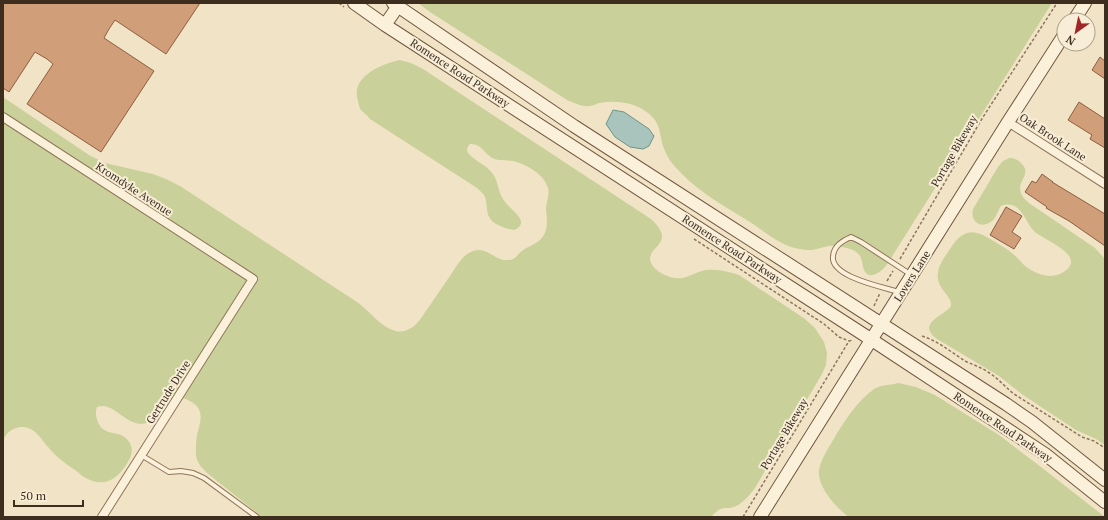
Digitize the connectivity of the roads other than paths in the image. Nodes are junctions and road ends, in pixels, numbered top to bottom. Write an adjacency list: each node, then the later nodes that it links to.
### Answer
1 (354, 3): 5 (street, Romence Road Parkway)
2 (1085, 3): 4 (street)
3 (396, 5): 5 (street); 13 (street, Romence Road Parkway)
4 (1079, 12)
5 (386, 25): 14 (street, Romence Road Parkway)
6 (1056, 47): 8 (street, Lovers Lane)
7 (3, 117): 11 (street, Kromdyke Avenue)
8 (1008, 122): 9 (street, Oak Brook Lane); 10 (street, Lovers Lane)
9 (1105, 184)
10 (912, 275): 12 (street, Lovers Lane); 12 (lane)
11 (253, 279): 15 (street, Gertrude Drive)
12 (901, 293): 13 (street, Lovers Lane)
13 (882, 323): 14 (street, Lovers Lane); 16 (street, Romence Road Parkway)
14 (872, 340): 17 (street, Romence Road Parkway); 20 (street, Lovers Lane)
15 (141, 455): 18 (street, Gertrude Drive); 19 (lane)
16 (1105, 480)
17 (1105, 502)
18 (102, 517)
19 (257, 517)
20 (760, 517)

